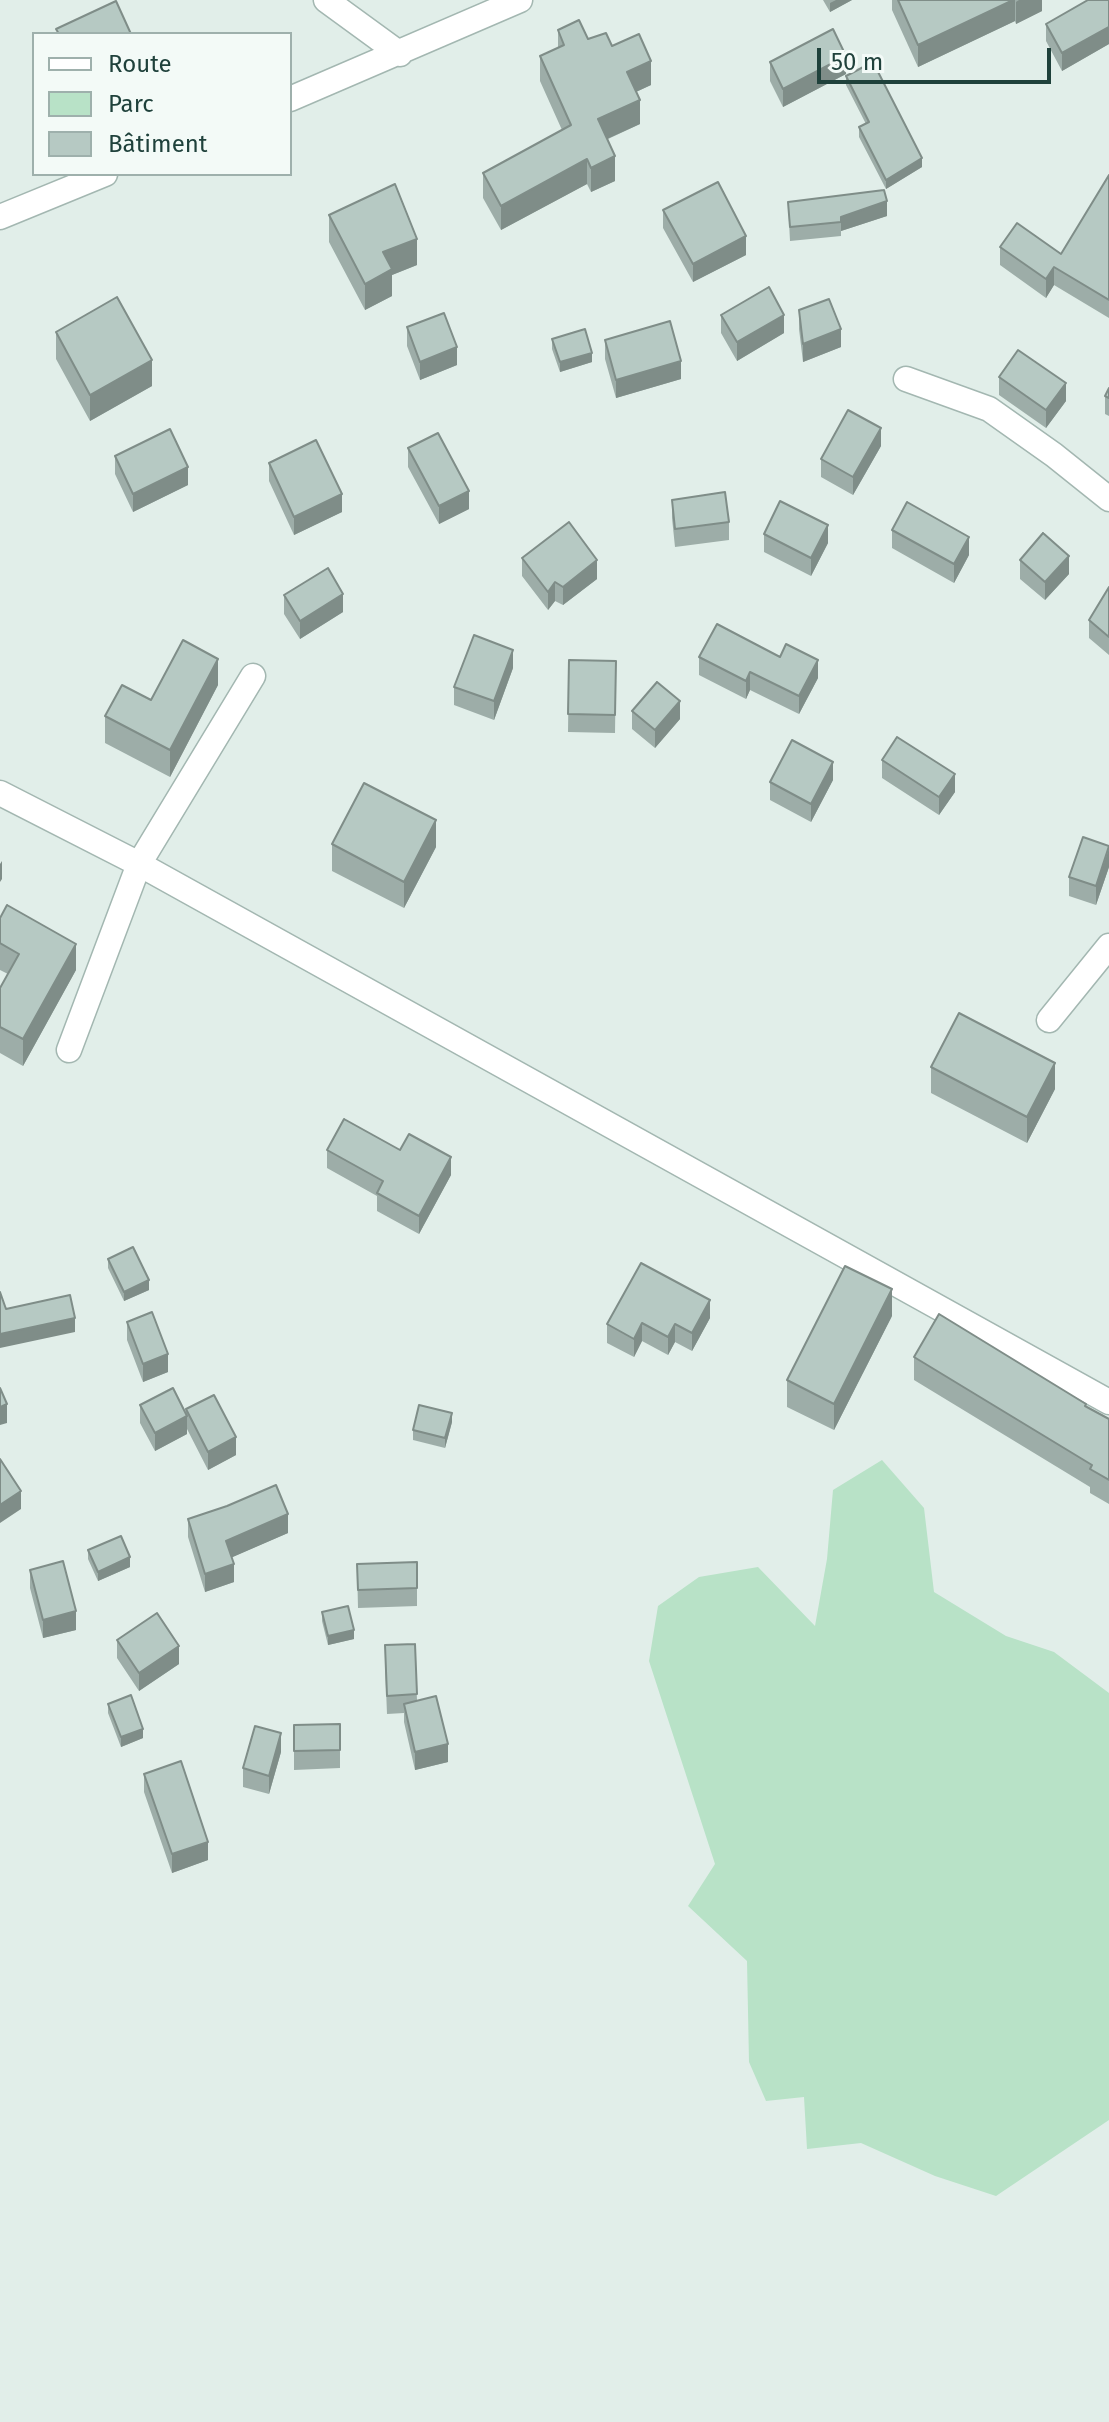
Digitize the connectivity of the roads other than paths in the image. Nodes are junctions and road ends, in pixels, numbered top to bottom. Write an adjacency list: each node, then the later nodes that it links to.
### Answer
1 (326, 0): 3 (street)
2 (520, 0): 3 (street)
3 (400, 54): 4 (street)
4 (292, 98)
5 (100, 176): 6 (street)
6 (0, 217)
7 (906, 379): 8 (street)
8 (1109, 499)
9 (253, 676): 11 (street)
10 (0, 793): 11 (street)
11 (139, 864): 14 (street); 15 (street)
12 (1109, 946): 13 (street)
13 (1049, 1020)
14 (69, 1050)
15 (1109, 1402)

